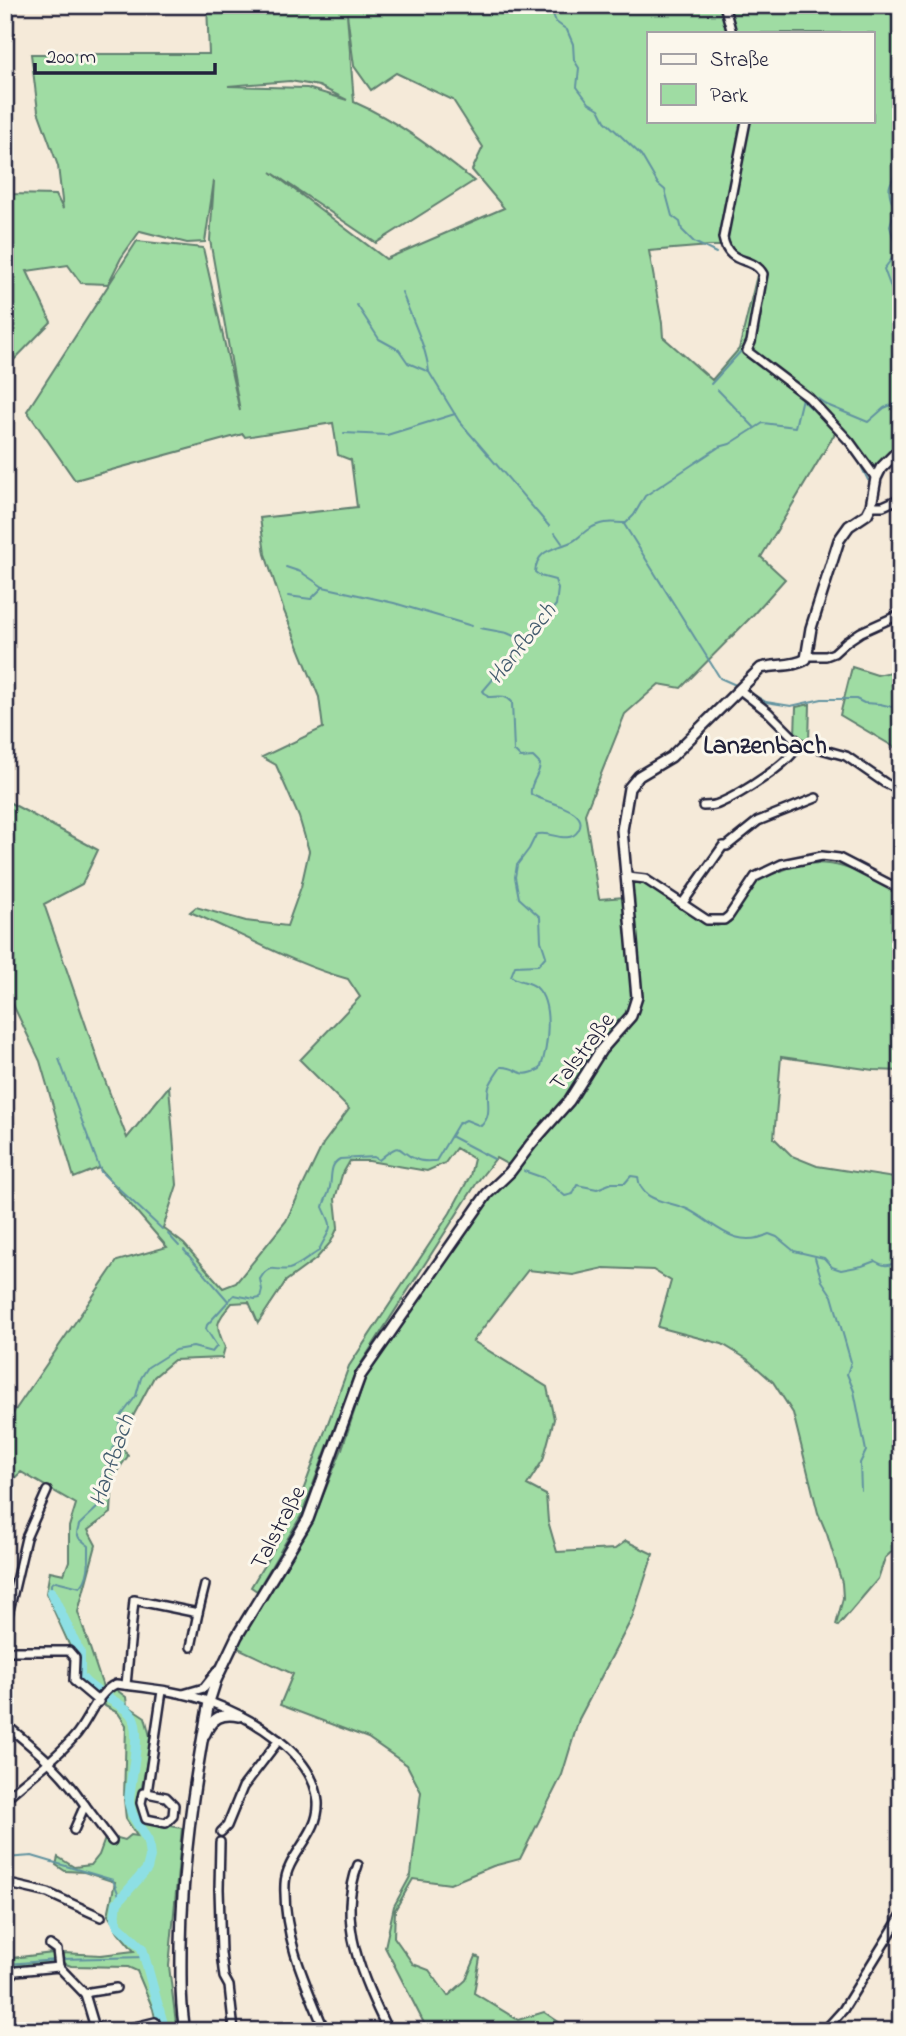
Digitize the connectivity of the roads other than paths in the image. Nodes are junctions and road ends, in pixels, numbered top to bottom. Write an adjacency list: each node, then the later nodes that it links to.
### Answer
1 (724, 5): 2 (street)
2 (732, 32)
3 (746, 122): 5 (street)
4 (901, 448): 5 (main road)
5 (876, 478): 7 (main road)
6 (901, 498): 7 (street)
7 (871, 506): 9 (main road)
8 (901, 614): 9 (street)
9 (808, 656): 10 (main road, Talstraße)
10 (740, 690): 11 (street); 15 (main road, Talstraße)
11 (799, 743): 12 (street); 14 (street)
12 (901, 791)
13 (816, 798): 17 (street)
14 (703, 806)
15 (628, 877): 17 (street); 24 (main road, Talstraße)
16 (901, 890): 17 (street)
17 (682, 904)
18 (47, 1491): 21 (street)
19 (205, 1585): 20 (street)
20 (198, 1613): 22 (street); 25 (street)
21 (5, 1628)
22 (191, 1647)
23 (5, 1651): 28 (street)
24 (226, 1658): 27 (street); 29 (main road, Talstraße)
25 (126, 1685): 26 (street); 28 (street)
26 (162, 1692): 27 (street); 35 (street)
27 (179, 1695): 29 (street)
28 (102, 1697): 34 (street)
29 (209, 1702): 30 (street); 33 (main road, Talstraße)
30 (240, 1716): 32 (street); 33 (main road)
31 (5, 1724): 34 (street)
32 (279, 1740): 39 (street); 56 (street)
33 (202, 1742): 54 (main road, Talstraße)
34 (50, 1762): 36 (street); 37 (street)
35 (147, 1793): 35 (street)
36 (5, 1799)
37 (85, 1805): 38 (street); 40 (street)
38 (74, 1830)
39 (221, 1832)
40 (112, 1841)
41 (220, 1842): 55 (street)
42 (358, 1865): 57 (street)
43 (5, 1884): 45 (street)
44 (901, 1916): 58 (street)
45 (101, 1917)
46 (50, 1945): 47 (street)
47 (58, 1961): 48 (street); 50 (street)
48 (5, 1980)
49 (116, 1988): 50 (street)
50 (85, 1994): 52 (street)
51 (155, 2022): 53 (street)
52 (96, 2031)
53 (118, 2031)
54 (185, 2031)
55 (234, 2031)
56 (325, 2031)
57 (388, 2031)
58 (824, 2031)

